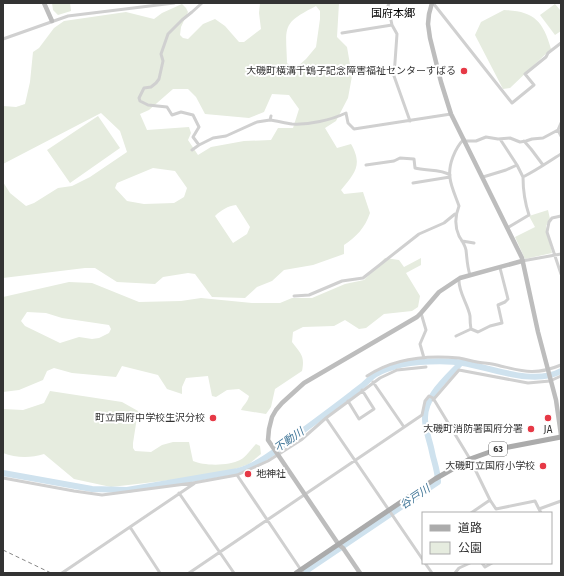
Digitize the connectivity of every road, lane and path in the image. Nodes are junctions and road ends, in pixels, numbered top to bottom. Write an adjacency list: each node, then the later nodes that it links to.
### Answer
1 (44, 3): 6 (street)
2 (174, 3): 6 (street)
3 (202, 3): 19 (street)
4 (388, 3): 7 (street)
5 (433, 3): 10 (street); 11 (street)
6 (52, 21): 9 (street)
7 (392, 25): 8 (street); 12 (street)
8 (342, 33)
9 (3, 39)
10 (561, 43)
11 (451, 114): 12 (street); 17 (street)
12 (410, 121): 19 (street)
13 (561, 123): 14 (street)
14 (558, 130): 15 (street); 18 (street)
15 (561, 136)
16 (500, 138): 17 (street); 18 (street); 23 (street)
17 (464, 140): 25 (street); 26 (street)
18 (524, 141): 24 (street)
19 (198, 145): 20 (street)
20 (192, 150)
21 (561, 154): 24 (street)
22 (366, 165): 25 (street)
23 (517, 165): 26 (street); 27 (street)
24 (543, 166): 27 (street)
25 (450, 176): 28 (street); 29 (street)
26 (483, 177): 31 (street)
27 (524, 177): 31 (street)
28 (413, 183)
29 (455, 214): 32 (street); 41 (street)
30 (561, 216): 35 (street)
31 (507, 228): 36 (street)
32 (462, 240): 33 (street); 33 (street)
33 (466, 249): 39 (street)
34 (561, 254): 35 (street)
35 (555, 255): 36 (street); 38 (street)
36 (522, 261): 37 (street); 48 (street)
37 (500, 268): 39 (street); 43 (street)
38 (561, 274)
39 (470, 275): 40 (street)
40 (460, 278): 42 (street); 43 (street)
41 (294, 296)
42 (421, 314): 45 (street); 59 (street)
43 (471, 329): 44 (street)
44 (456, 336)
45 (424, 358): 48 (street); 49 (street)
46 (561, 365): 48 (street)
47 (426, 367): 52 (street)
48 (548, 371): 51 (street)
49 (367, 376)
50 (561, 376): 51 (street)
51 (550, 380): 54 (street); 58 (street)
52 (373, 382): 53 (street); 57 (street)
53 (362, 390): 55 (street); 55 (street)
54 (433, 399): 57 (street); 60 (street)
55 (348, 401): 56 (street)
56 (326, 418): 59 (street); 61 (street)
57 (404, 427): 61 (street)
58 (561, 436): 60 (main road, 63)
59 (278, 455): 62 (street); 66 (street)
60 (470, 459): 67 (street); 70 (main road, 63)
61 (355, 460): 66 (street); 70 (street)
62 (237, 475): 64 (street); 72 (street)
63 (3, 478): 64 (street)
64 (196, 482): 65 (street)
65 (179, 493): 73 (street); 75 (street)
66 (304, 494): 72 (street); 74 (street)
67 (490, 500): 69 (street); 71 (street)
68 (561, 501): 69 (street)
69 (540, 511)
70 (390, 512): 74 (main road, 63); 76 (street)
71 (472, 512)
72 (266, 520): 75 (street); 79 (street)
73 (130, 527): 80 (street); 81 (street)
74 (341, 546): 79 (main road, 63); 84 (street)
75 (220, 552): 82 (street); 83 (street)
76 (422, 558)
77 (426, 564): 85 (street)
78 (468, 564): 86 (street)
79 (300, 572)
80 (62, 573)
81 (160, 573)
82 (189, 573)
83 (234, 573)
84 (360, 573)
85 (432, 573)
86 (454, 573)

